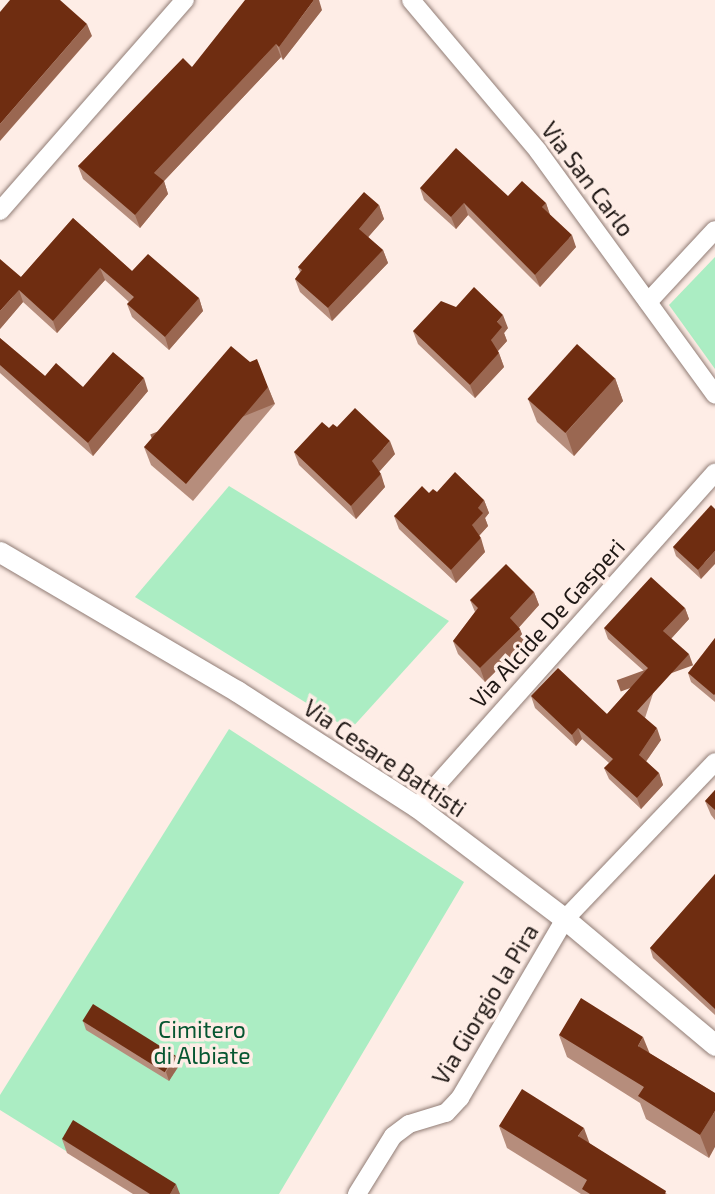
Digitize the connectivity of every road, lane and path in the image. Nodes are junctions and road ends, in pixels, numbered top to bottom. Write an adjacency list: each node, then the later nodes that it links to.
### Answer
1 (185, 0): 3 (street)
2 (411, 0): 5 (street, Via San Carlo)
3 (0, 211)
4 (715, 230): 5 (street)
5 (648, 302): 6 (street, Via San Carlo)
6 (715, 396)
7 (715, 472): 10 (street, Via Alcide De Gasperi)
8 (0, 552): 10 (street, Via Cesare Battisti)
9 (715, 762): 11 (street, Via Giorgio la Pira)
10 (417, 807): 11 (street, Via Cesare Battisti)
11 (565, 919): 12 (street, Via Cesare Battisti); 13 (street, Via Giorgio la Pira)
12 (715, 1045)
13 (357, 1194)

